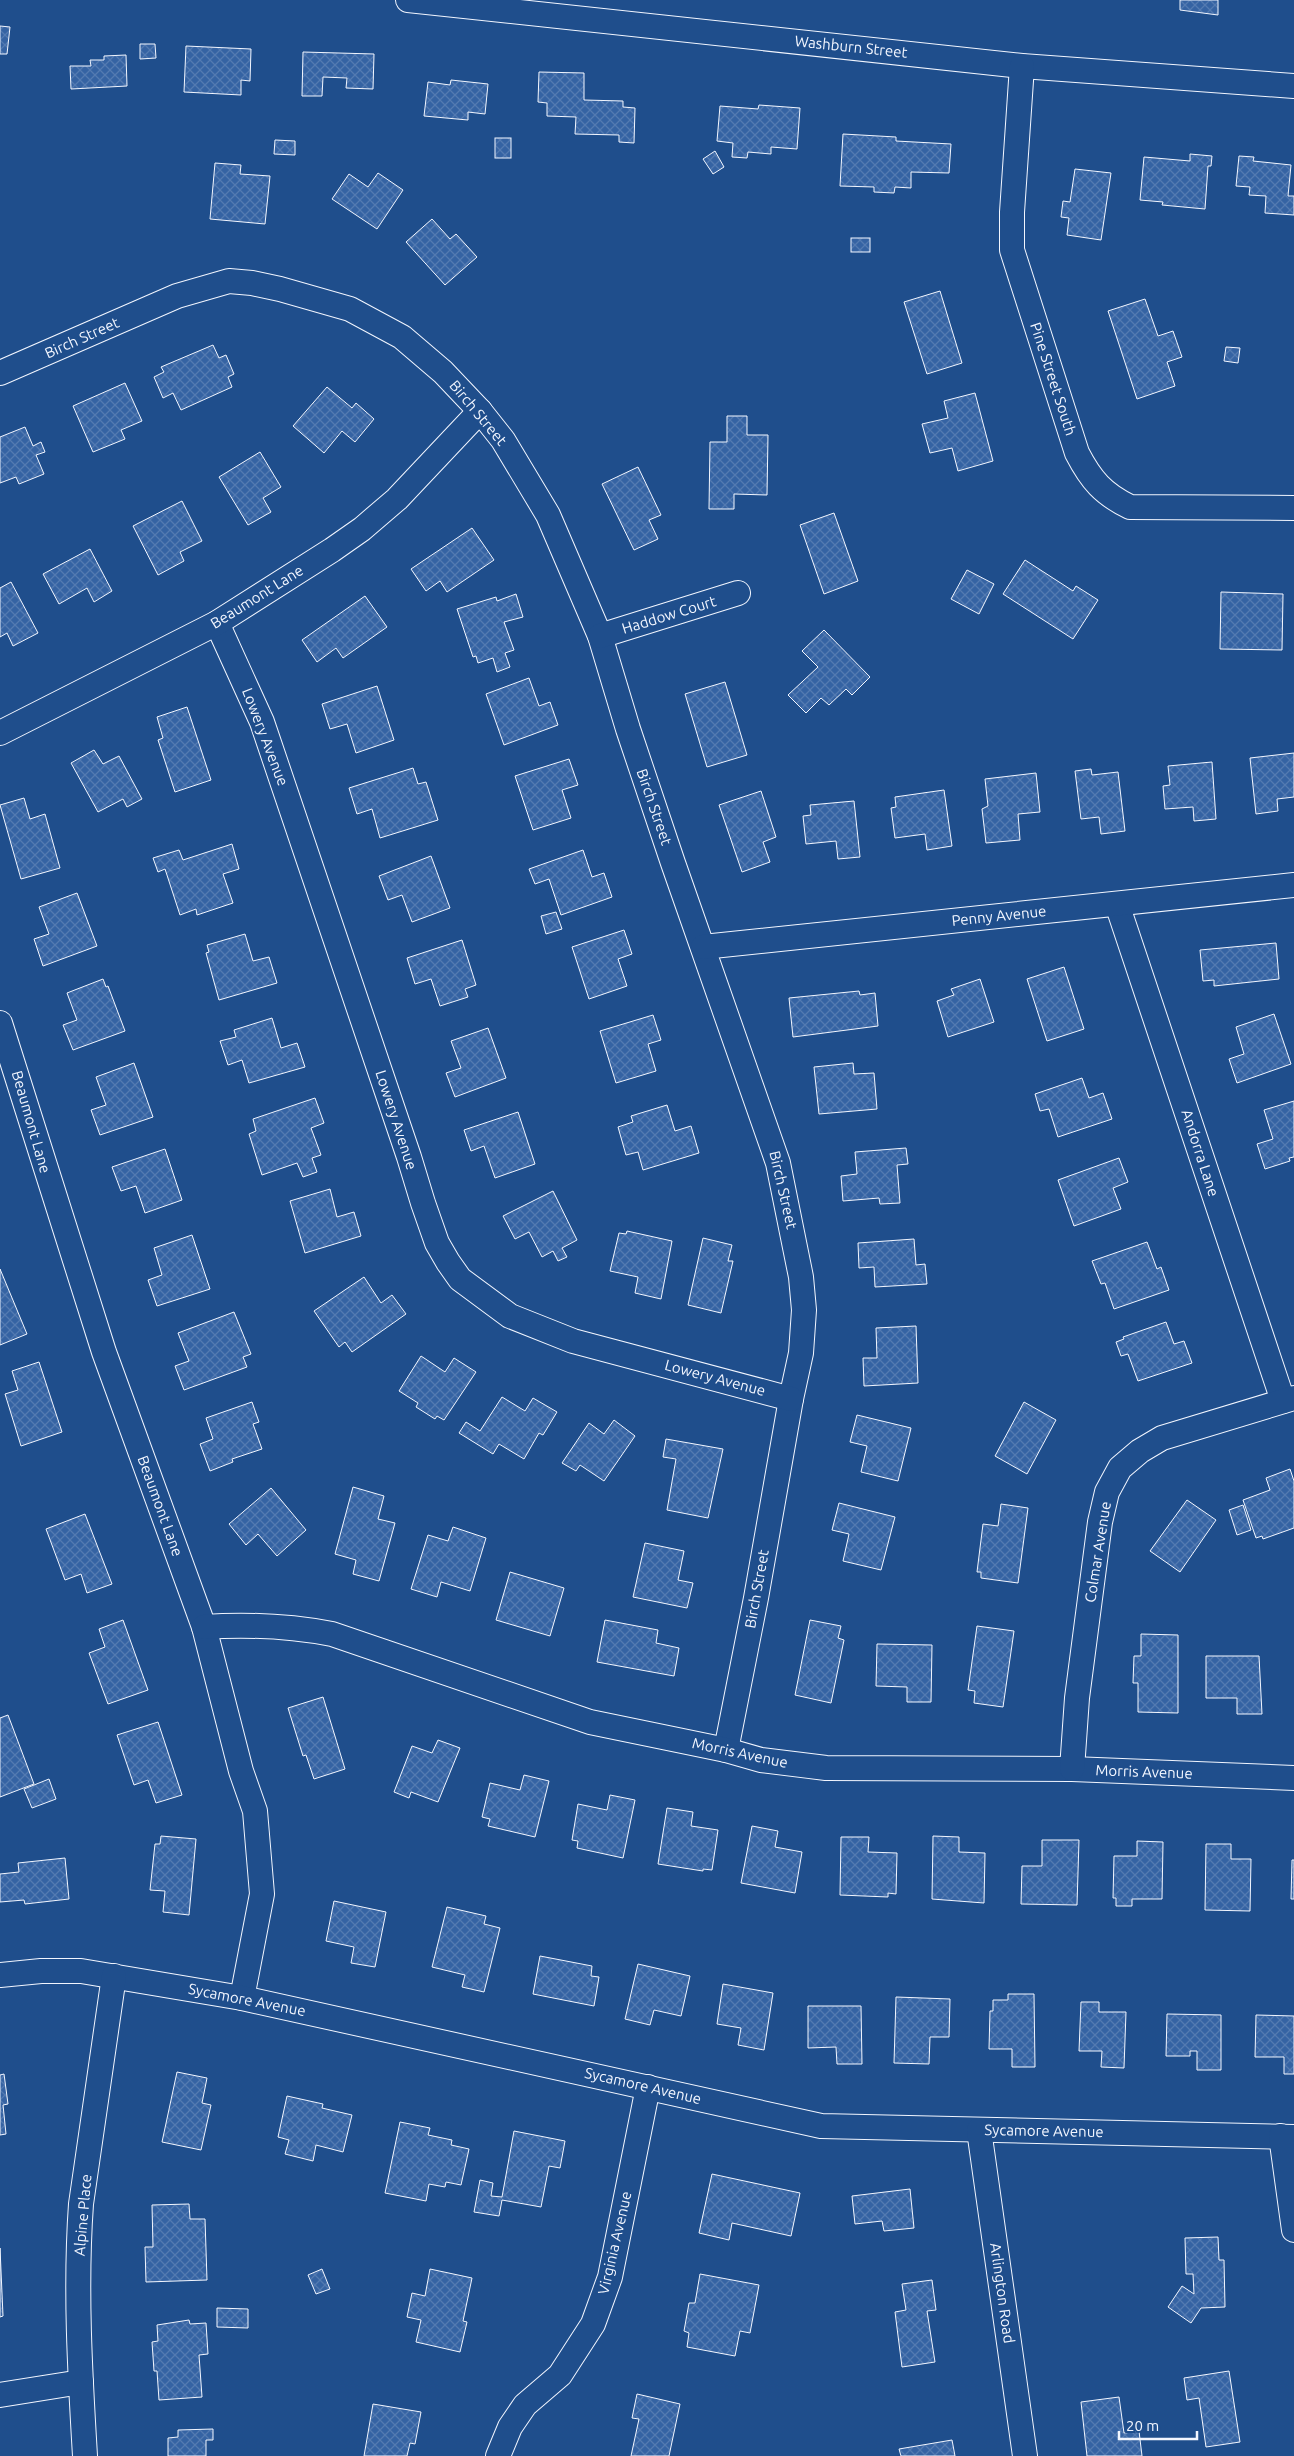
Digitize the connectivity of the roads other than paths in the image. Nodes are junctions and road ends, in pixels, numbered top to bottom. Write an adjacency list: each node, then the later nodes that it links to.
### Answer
1 (408, 0): 2 (street, Washburn Street)
2 (1022, 66): 3 (street, Washburn Street); 6 (street, Pine Street South)
3 (1294, 86)
4 (0, 373): 5 (street, Birch Street)
5 (480, 411): 8 (street, Beaumont Lane); 9 (street, Birch Street)
6 (1294, 508)
7 (738, 593): 9 (street, Haddow Court)
8 (217, 623): 10 (street, Beaumont Lane); 15 (street, Lowery Avenue)
9 (600, 636): 13 (street, Birch Street)
10 (0, 733)
11 (1294, 885): 12 (street, Penny Avenue)
12 (1118, 904): 13 (street, Penny Avenue); 16 (street, Andorra Lane)
13 (703, 947): 15 (street, Birch Street)
14 (0, 1023): 17 (street, Beaumont Lane)
15 (791, 1399): 18 (street, Birch Street)
16 (1288, 1399): 19 (street, Colmar Avenue)
17 (204, 1627): 18 (street, Morris Avenue); 23 (street, Beaumont Lane)
18 (726, 1750): 19 (street, Morris Avenue)
19 (1072, 1769): 20 (street, Morris Avenue)
20 (1294, 1778)
21 (0, 1975): 22 (street, Sycamore Avenue)
22 (114, 1976): 23 (street, Sycamore Avenue); 28 (street, Alpine Place)
23 (242, 1998): 24 (street, Sycamore Avenue)
24 (648, 2087): 25 (street, Sycamore Avenue); 31 (street, Virginia Avenue)
25 (979, 2130): 26 (street, Sycamore Avenue); 32 (street, Arlington Road)
26 (1287, 2136): 27 (street)
27 (1294, 2230)
28 (81, 2382): 29 (street); 30 (street, Alpine Place)
29 (0, 2395)
30 (86, 2456)
31 (498, 2456)
32 (1025, 2456)

